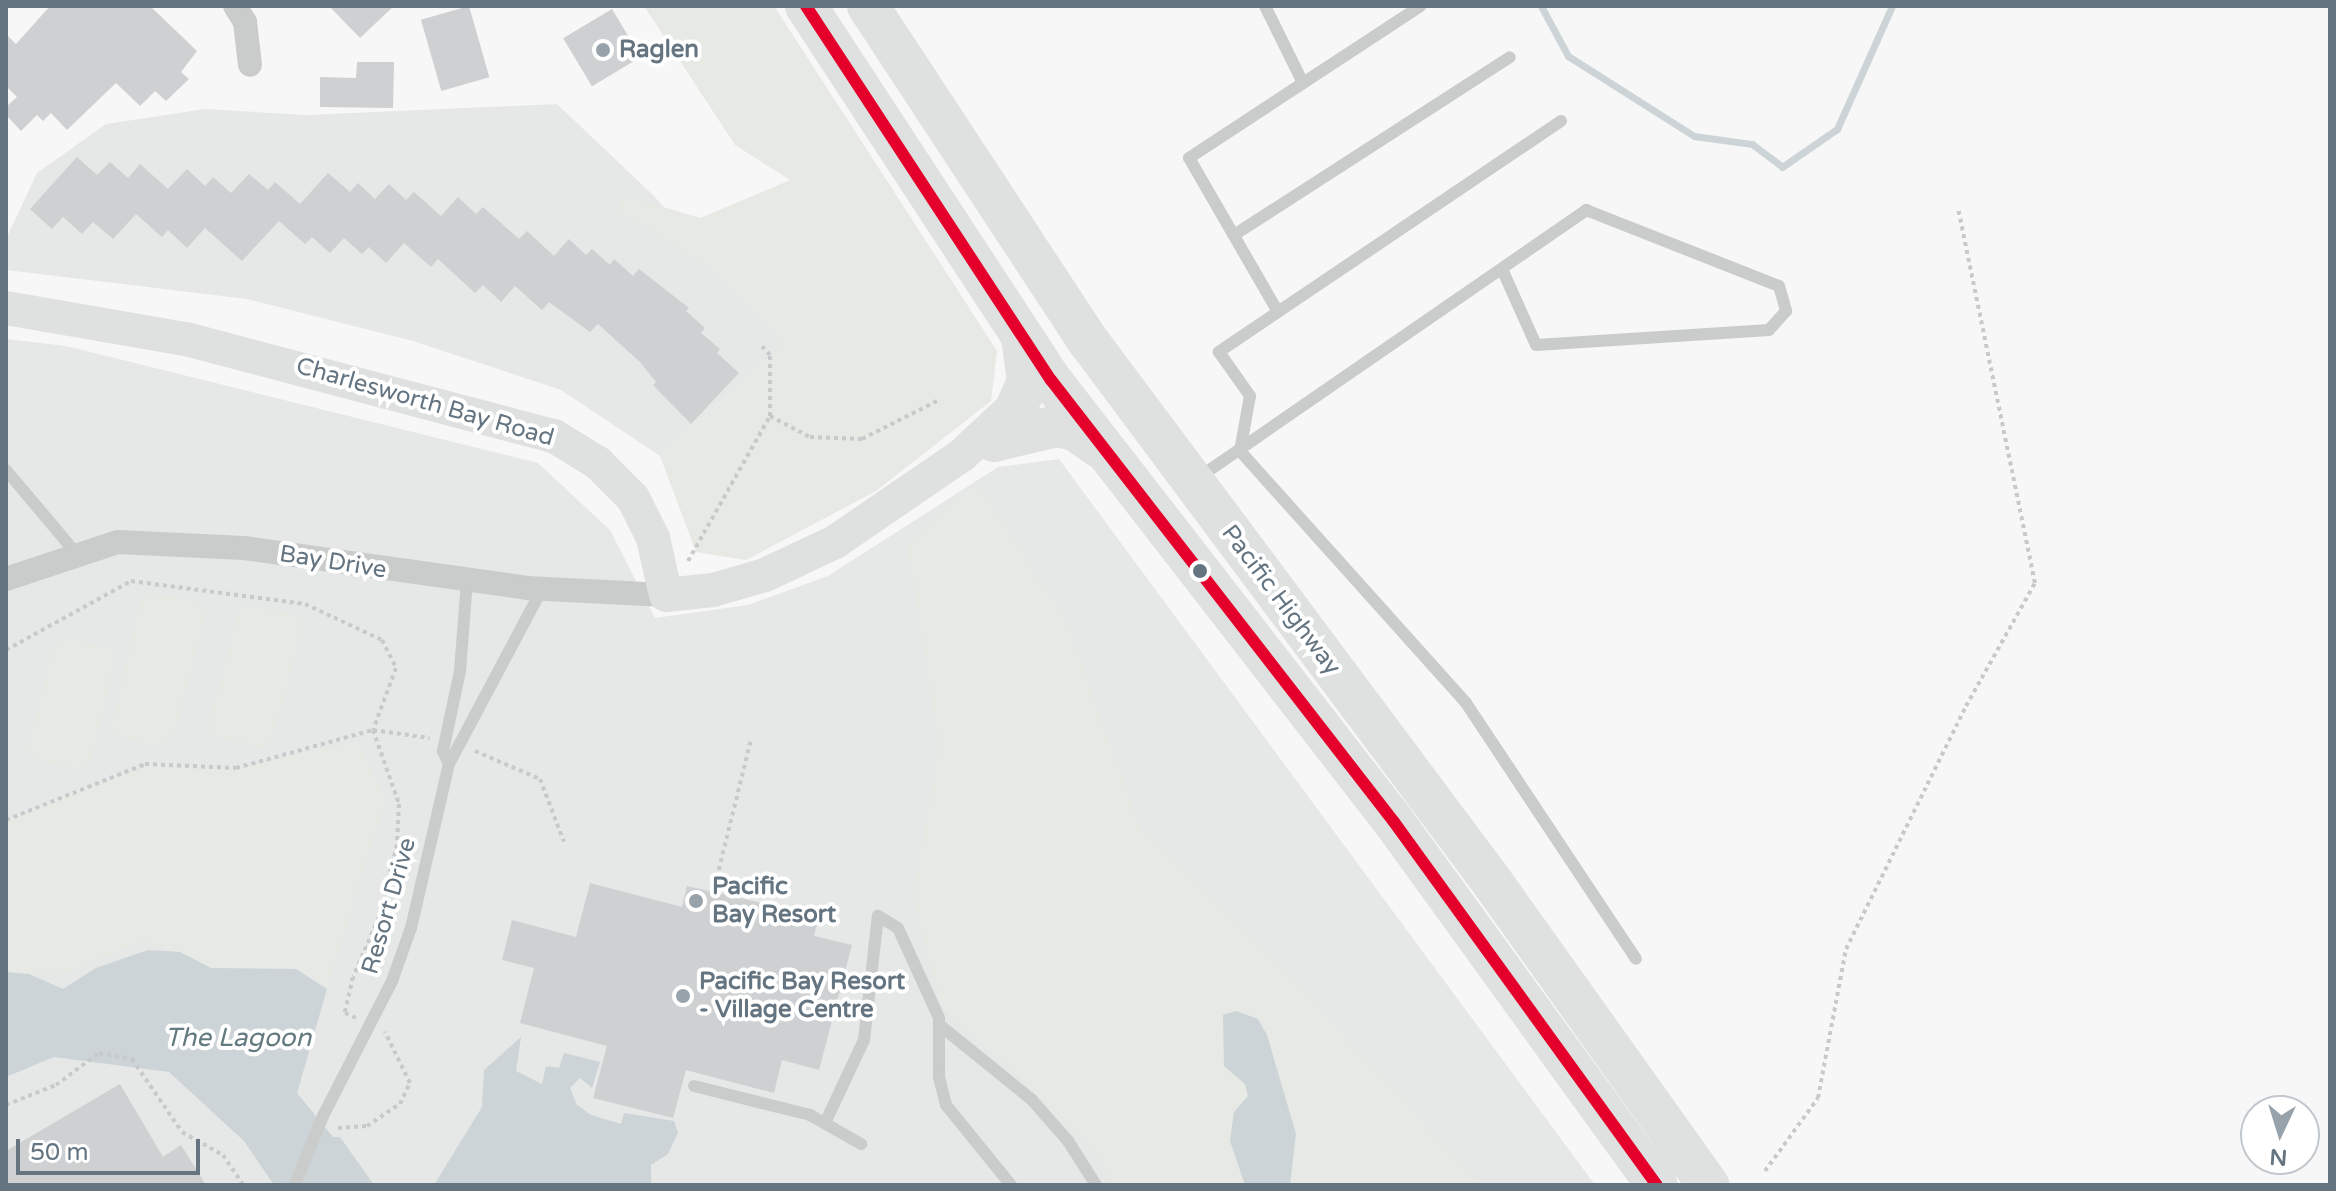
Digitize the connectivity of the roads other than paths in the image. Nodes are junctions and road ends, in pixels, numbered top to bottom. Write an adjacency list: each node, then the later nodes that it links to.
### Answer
1 (235, 6): 7 (street)
2 (806, 6): 15 (highway, Pacific Highway)
3 (868, 6): 10 (highway, Pacific Highway)
4 (1265, 6): 8 (lane)
5 (1420, 6): 8 (lane)
6 (1510, 57): 11 (lane)
7 (250, 65)
8 (1303, 83): 11 (lane)
9 (1561, 121): 14 (lane)
10 (1012, 229): 16 (highway); 22 (highway, Pacific Highway)
11 (1234, 235): 14 (lane)
12 (1502, 269): 12 (lane); 20 (lane)
13 (6, 308): 28 (street, Charlesworth Bay Road)
14 (1278, 312): 20 (lane)
15 (1022, 335): 16 (highway, Pacific Highway); 17 (highway)
16 (1060, 387): 17 (street); 18 (street); 19 (highway, Pacific Highway); 26 (highway)
17 (1017, 406): 18 (street)
18 (978, 448): 19 (highway); 28 (street)
19 (1102, 448): 40 (highway, Pacific Highway)
20 (1240, 451): 22 (lane); 30 (lane)
21 (6, 470): 23 (lane)
22 (1192, 482): 26 (highway, Pacific Highway)
23 (76, 553): 24 (street, Bay Drive); 25 (street, Bay Drive)
24 (6, 579)
25 (467, 581): 27 (street, Bay Drive); 29 (lane, Resort Drive)
26 (1271, 586): 34 (highway, Pacific Highway)
27 (542, 589): 28 (street, Bay Drive); 29 (lane, Resort Drive)
28 (666, 595)
29 (449, 764): 37 (lane, Resort Drive)
30 (1636, 959)
31 (942, 1027): 33 (lane); 38 (lane); 39 (lane)
32 (694, 1086): 33 (lane)
33 (826, 1121): 35 (lane)
34 (1674, 1133): 36 (highway); 41 (highway, Pacific Highway)
35 (861, 1144)
36 (1747, 1178)
37 (295, 1185)
38 (1011, 1185)
39 (1096, 1185)
40 (1657, 1185)
41 (1708, 1185)

